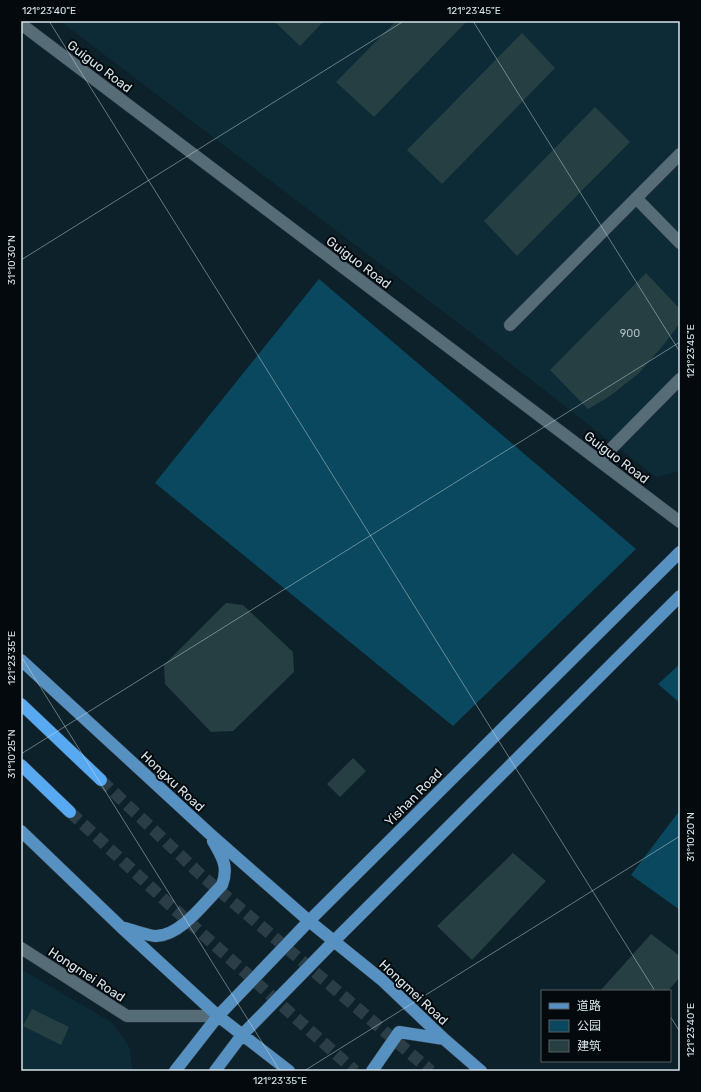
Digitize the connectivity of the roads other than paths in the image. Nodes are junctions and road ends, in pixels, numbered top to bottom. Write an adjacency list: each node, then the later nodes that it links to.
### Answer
1 (21, 24): 7 (street, Guiguo Road)
2 (680, 154): 3 (street)
3 (636, 198): 4 (street); 5 (street)
4 (680, 243)
5 (510, 325)
6 (680, 378): 7 (street)
7 (599, 460): 8 (street, Guiguo Road)
8 (680, 522)
9 (680, 552): 18 (main road, Yishan Road)
10 (680, 596): 20 (main road)
11 (21, 660): 17 (main road, Hongxu Road)
12 (21, 704): 14 (highway)
13 (21, 765): 15 (highway)
14 (101, 780)
15 (70, 812)
16 (21, 831): 19 (main road)
17 (210, 834): 18 (main road, Hongxu Road); 19 (main road)
18 (309, 921): 20 (main road, Hongmei Road); 22 (main road, Yishan Road)
19 (121, 927): 22 (main road)
20 (334, 941): 23 (main road); 24 (main road, Hongmei Road)
21 (21, 948): 22 (street, Hongmei Road)
22 (218, 1016): 23 (main road); 25 (main road, Yishan Road)
23 (242, 1035): 26 (main road); 27 (main road)
24 (444, 1039): 28 (main road); 29 (main road, Hongmei Road)
25 (175, 1071)
26 (215, 1071)
27 (289, 1071)
28 (372, 1071)
29 (481, 1071)

